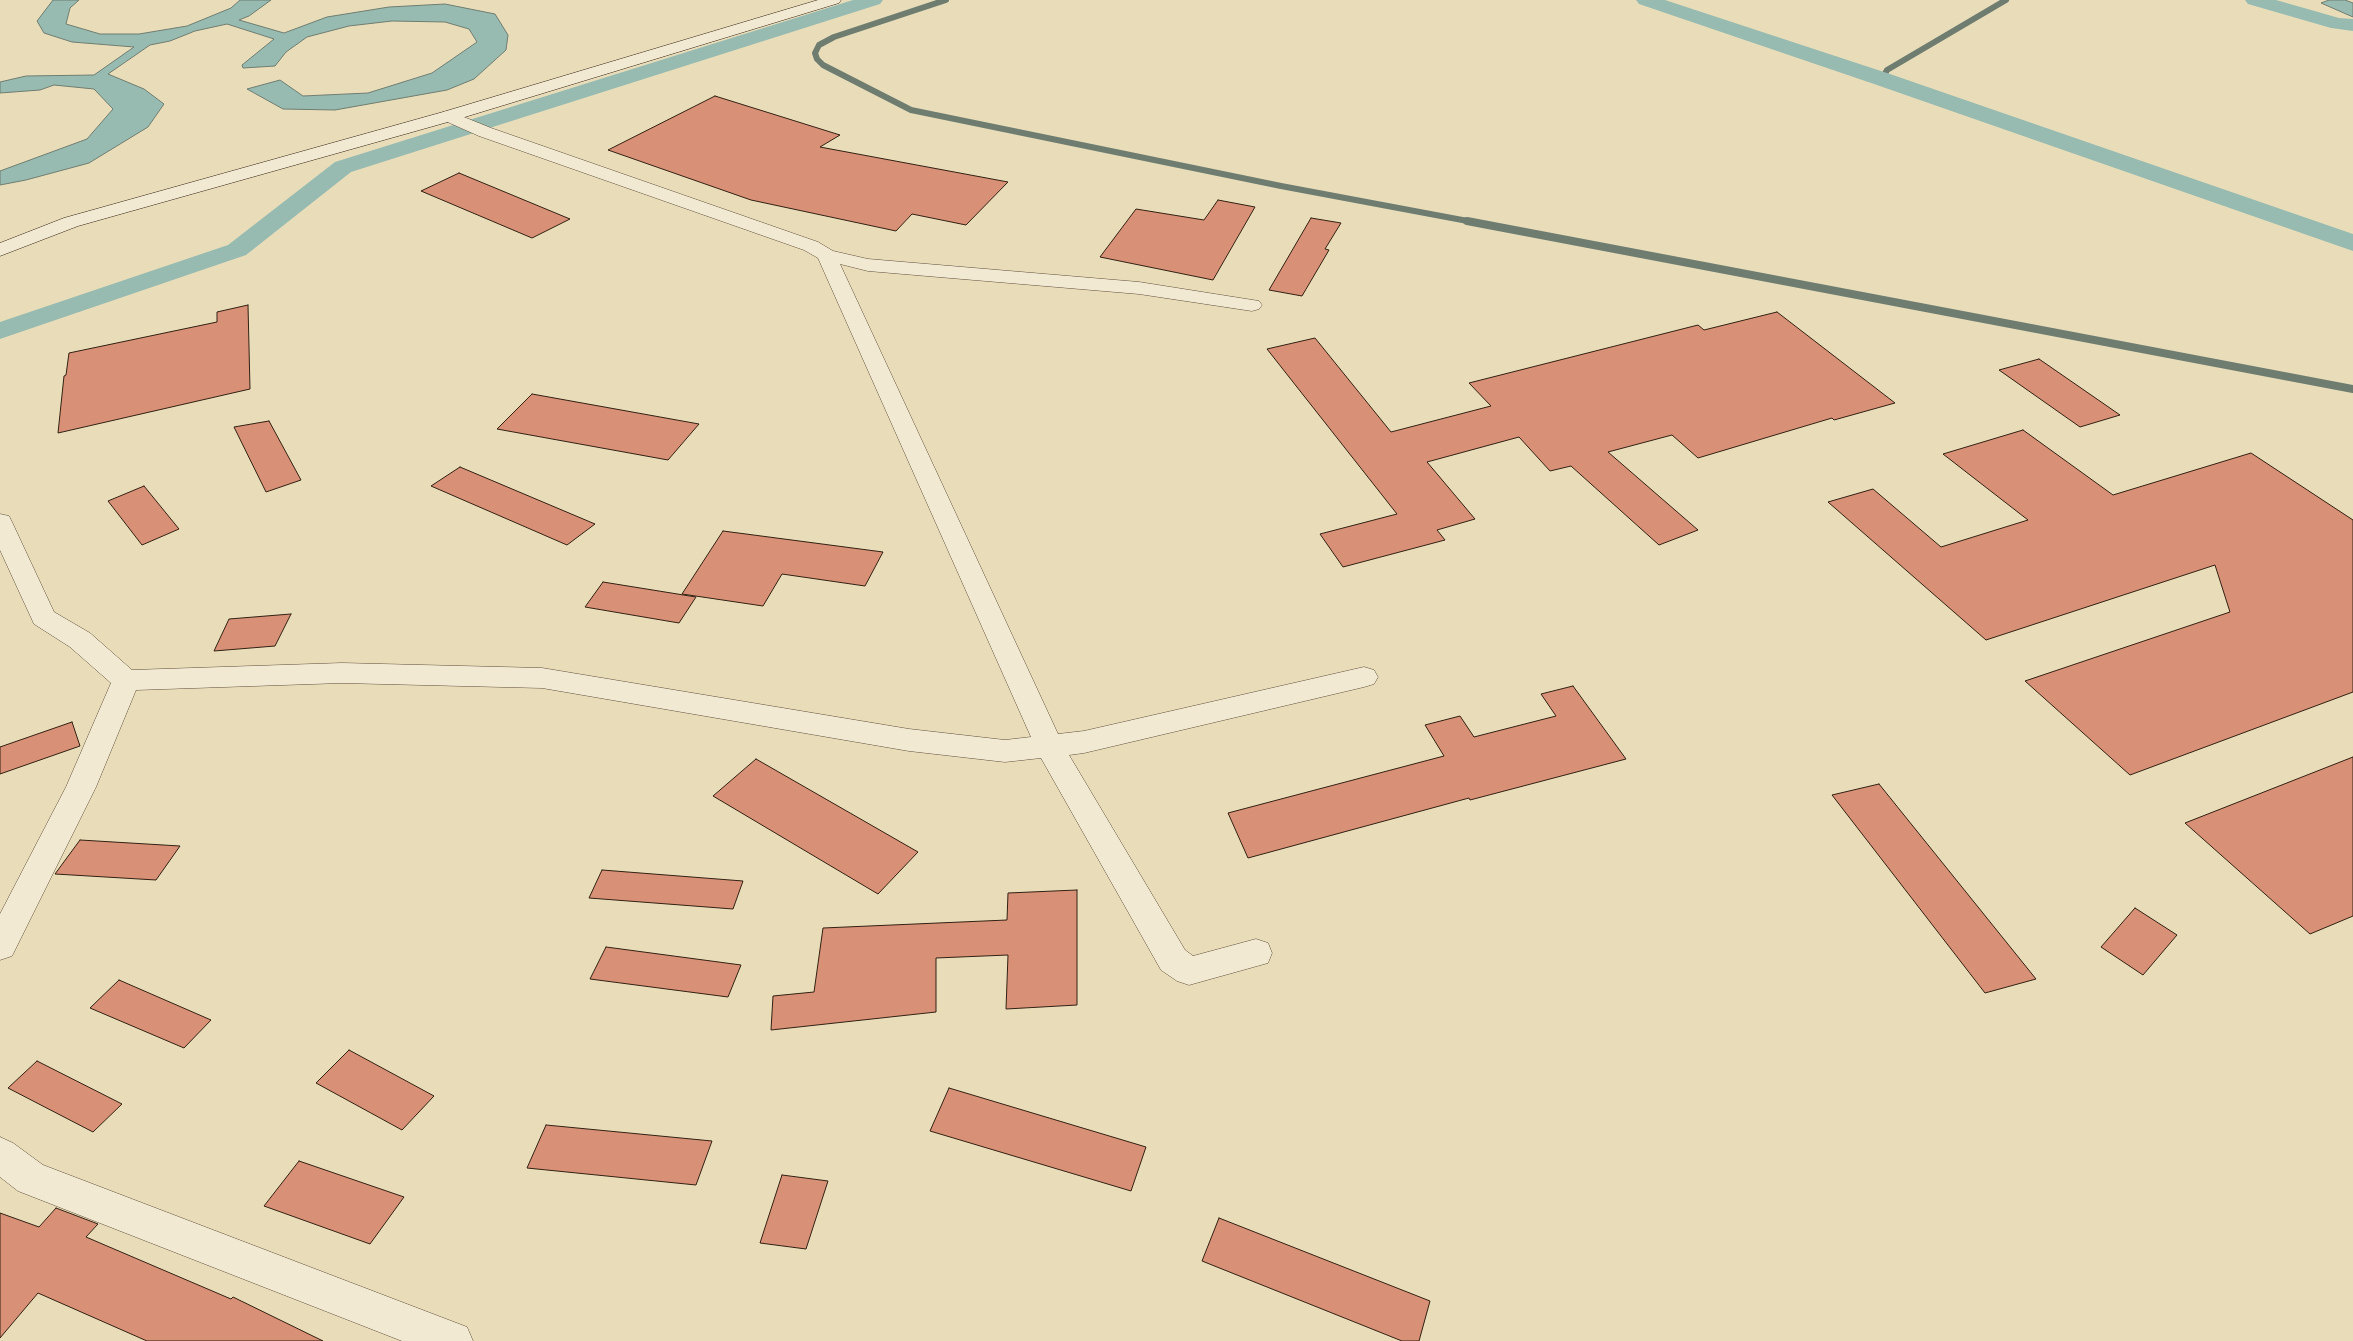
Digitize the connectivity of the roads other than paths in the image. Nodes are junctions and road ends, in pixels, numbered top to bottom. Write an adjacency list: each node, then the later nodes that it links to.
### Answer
1 (834, 0): 2 (street)
2 (448, 116): 3 (street); 4 (street)
3 (0, 250)
4 (826, 255): 5 (street); 9 (street)
5 (1252, 305)
6 (0, 522): 8 (street)
7 (1364, 677): 9 (street)
8 (126, 680): 9 (street); 10 (street)
9 (1049, 746): 11 (street)
10 (0, 946)
11 (1256, 953)
12 (0, 1155): 13 (street)
13 (453, 1341)

